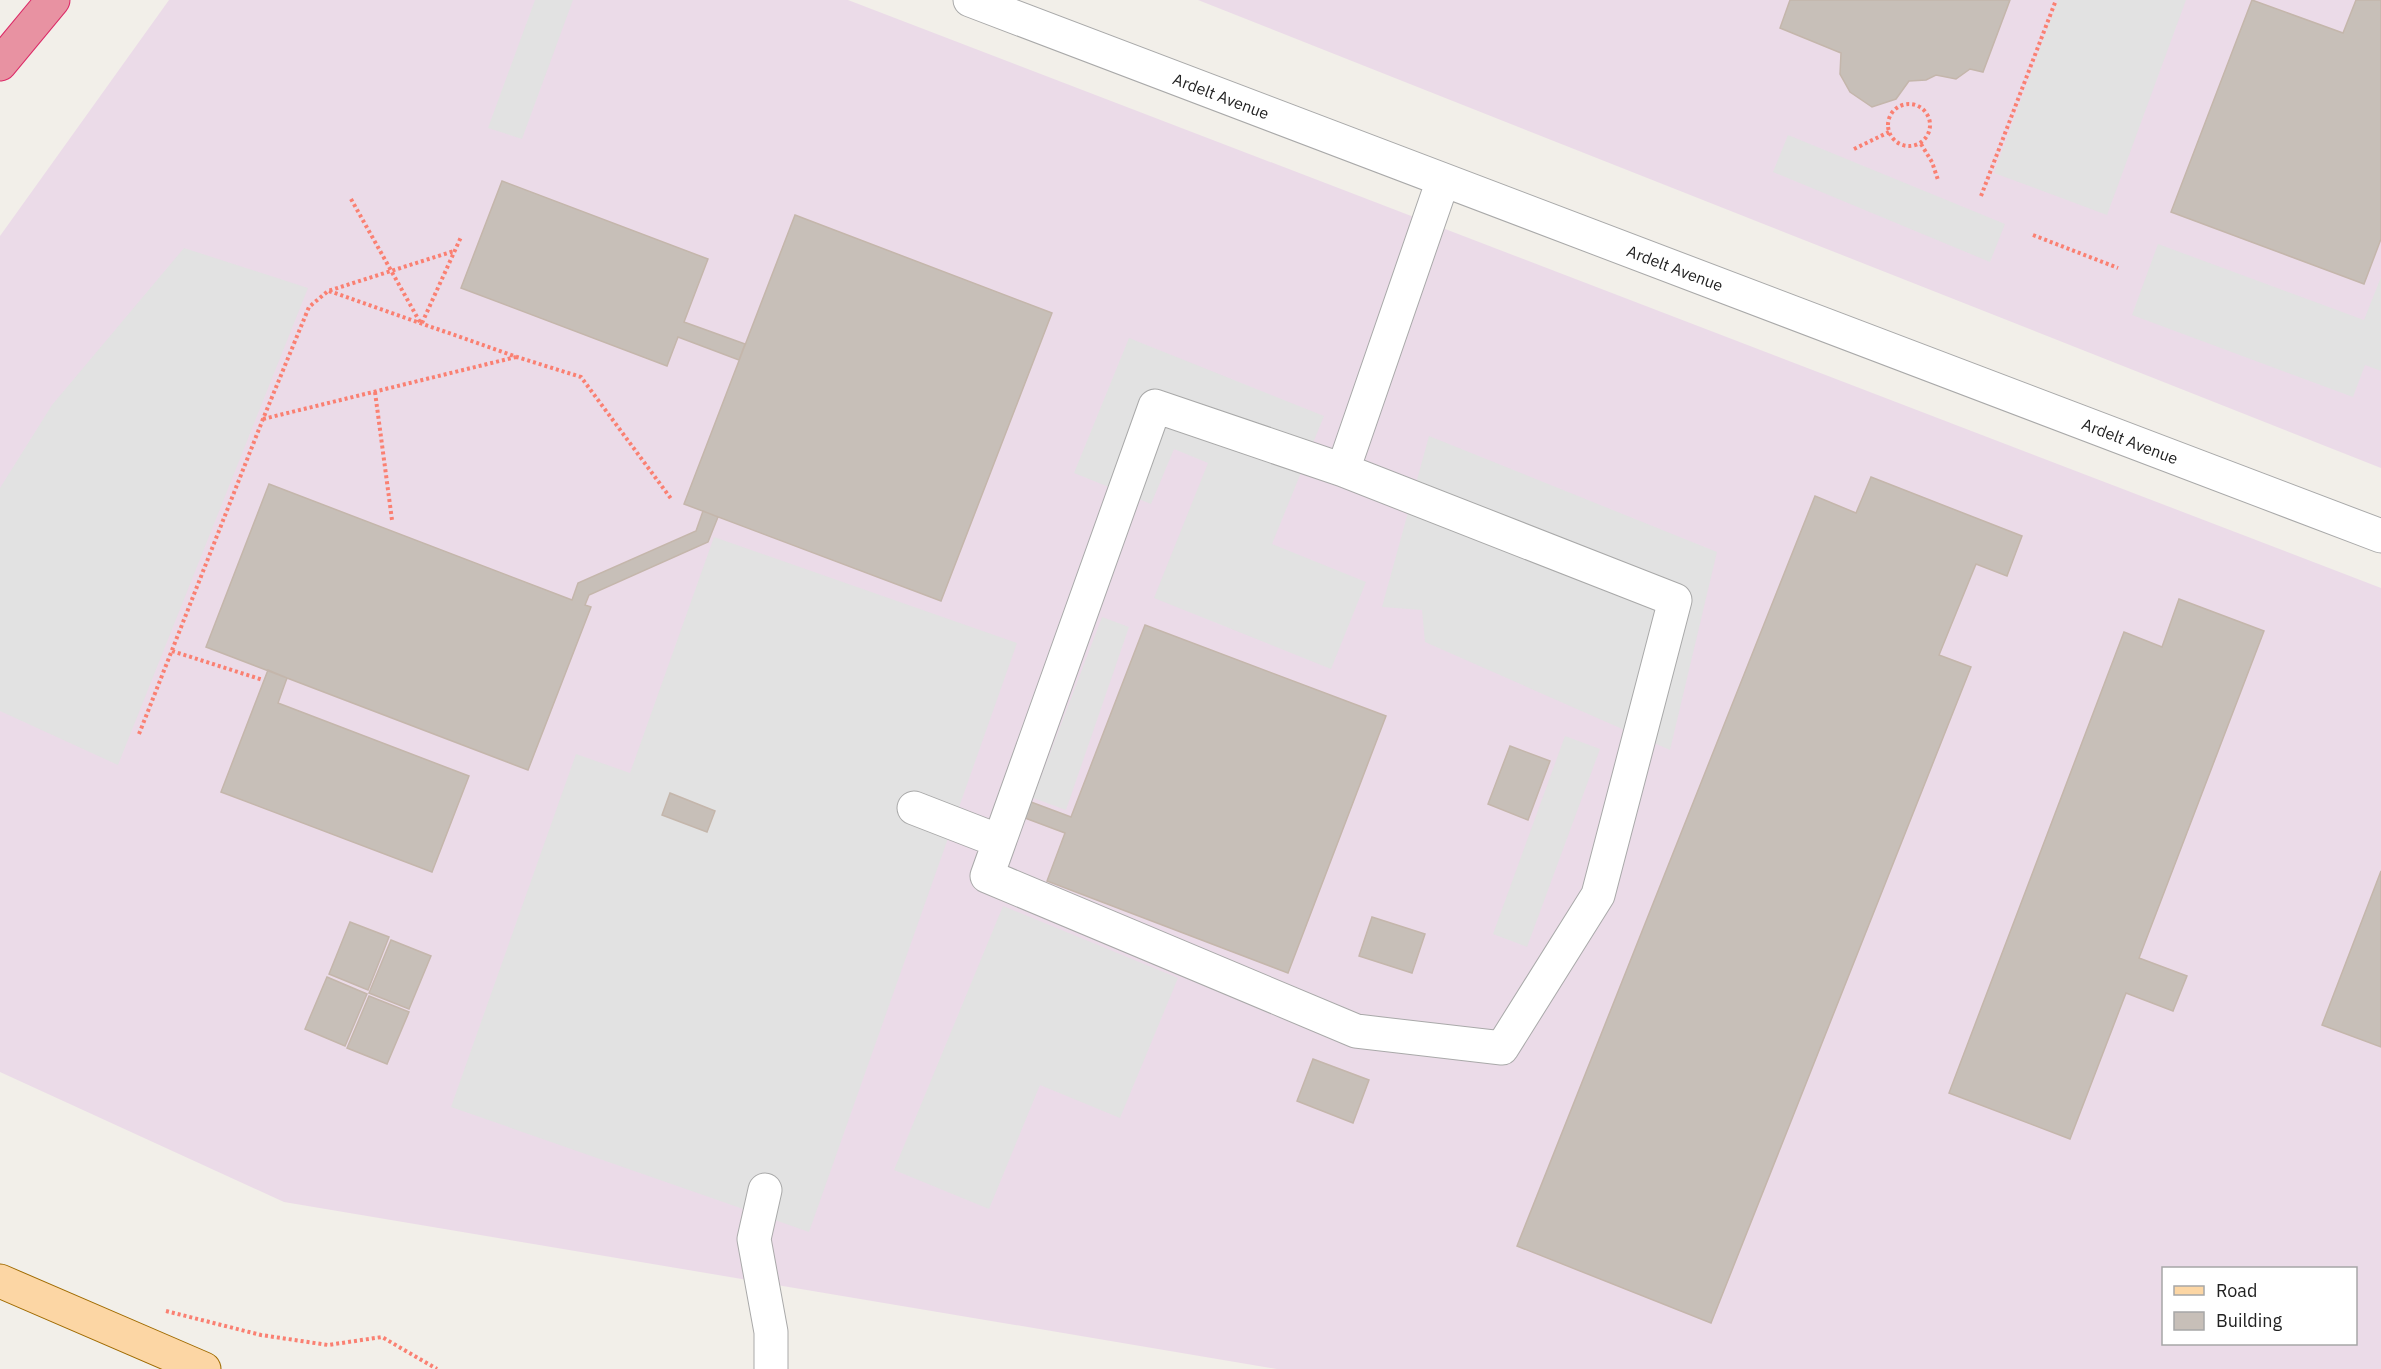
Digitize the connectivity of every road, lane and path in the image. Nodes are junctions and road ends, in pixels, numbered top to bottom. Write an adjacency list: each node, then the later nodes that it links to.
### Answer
1 (53, 0): 4 (highway)
2 (970, 0): 10 (street, Ardelt Avenue)
3 (2056, 0): 12 (path)
4 (0, 64)
5 (1896, 99): 6 (path)
6 (1900, 106): 7 (path); 8 (path)
7 (1889, 132): 8 (path); 9 (path)
8 (1921, 144): 11 (path)
9 (1854, 149)
10 (1443, 180): 24 (street); 27 (street, Ardelt Avenue)
11 (1938, 180)
12 (1981, 196)
13 (351, 199): 18 (path)
14 (2033, 235): 17 (path)
15 (461, 237): 16 (path)
16 (454, 251): 18 (path); 20 (path)
17 (2118, 268)
18 (392, 271): 19 (path); 20 (path)
19 (328, 291): 20 (path); 23 (path)
20 (422, 324): 21 (path)
21 (517, 357): 22 (path); 25 (path)
22 (375, 392): 23 (path); 26 (path)
23 (263, 419): 28 (path)
24 (1343, 470): 32 (street); 32 (street)
25 (672, 500)
26 (393, 520)
27 (2381, 536)
28 (172, 651): 29 (path); 30 (path)
29 (263, 680)
30 (139, 734)
31 (914, 808): 32 (street)
32 (999, 841)
33 (765, 1190): 38 (street)
34 (0, 1281): 36 (main road)
35 (165, 1310): 37 (path)
36 (204, 1369)
37 (437, 1369)
38 (771, 1369)

